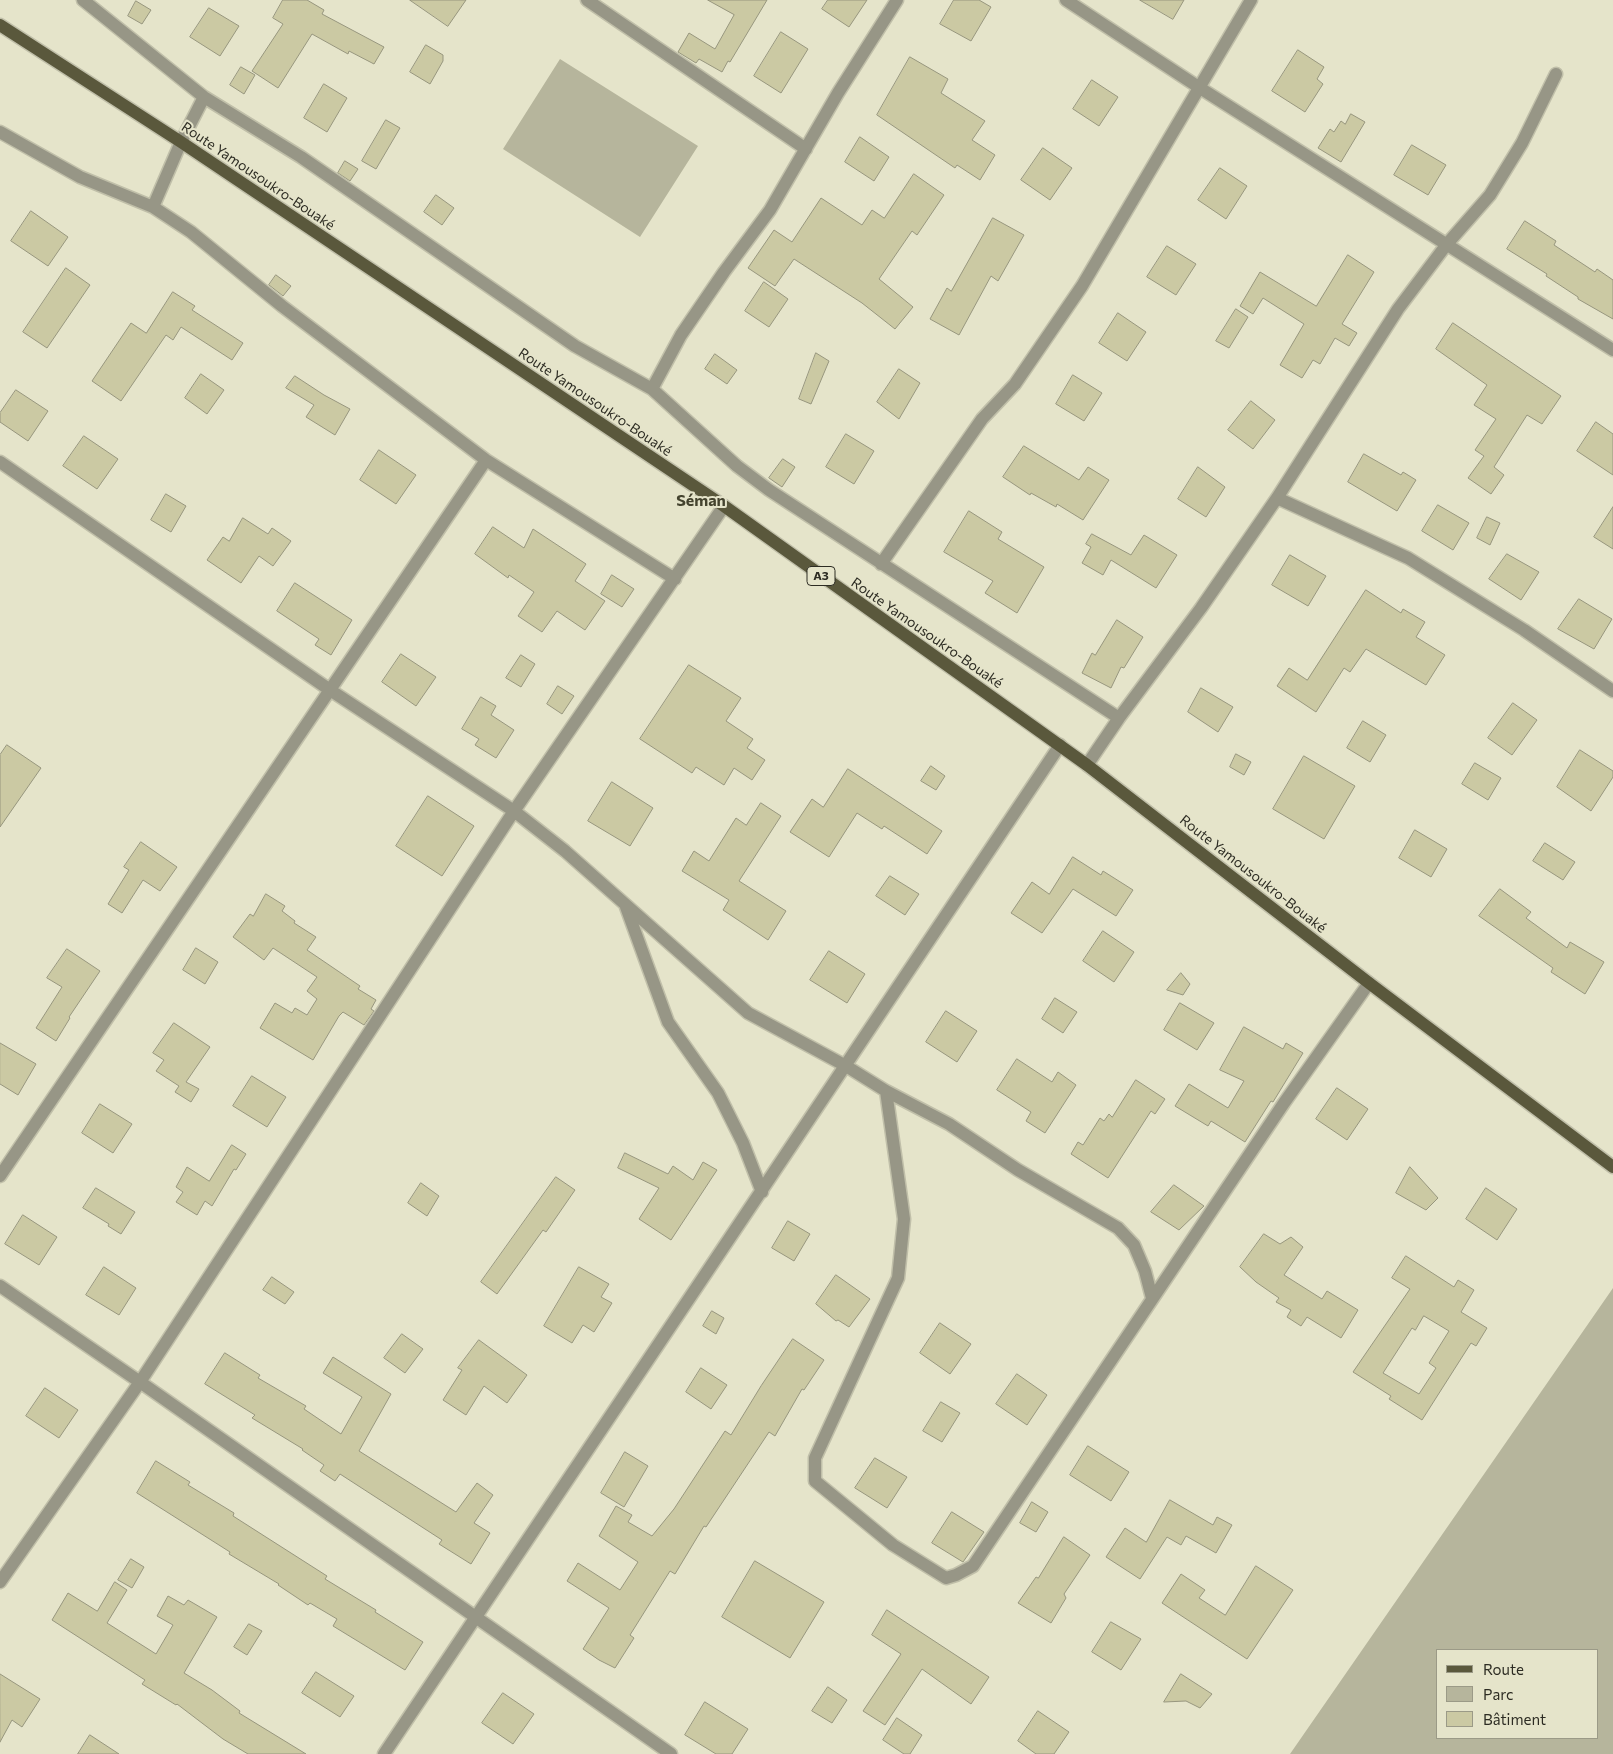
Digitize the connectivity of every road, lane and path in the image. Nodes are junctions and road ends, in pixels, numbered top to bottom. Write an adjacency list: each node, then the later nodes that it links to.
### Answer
1 (83, 0): 9 (street)
2 (588, 0): 12 (street)
3 (897, 0): 12 (street)
4 (1066, 0): 8 (street)
5 (1251, 0): 8 (street)
6 (0, 25): 11 (main road, Route Yamousoukro-Bouaké / A3)
7 (1556, 74): 14 (street)
8 (1200, 88): 14 (street); 21 (street)
9 (204, 97): 11 (street); 16 (street)
10 (0, 132): 13 (street)
11 (181, 142): 13 (street); 20 (main road, Route Yamousoukro-Bouaké / A3)
12 (806, 149): 16 (street)
13 (153, 207): 17 (street)
14 (1447, 244): 15 (street); 19 (street)
15 (1613, 350)
16 (652, 389): 21 (street)
17 (486, 460): 22 (street); 23 (street)
18 (0, 462): 23 (street)
19 (1277, 498): 24 (street); 25 (street)
20 (724, 506): 22 (street); 26 (main road, Route Yamousoukro-Bouaké / A3)
21 (881, 564): 25 (street)
22 (675, 579): 28 (street)
23 (330, 690): 28 (street); 34 (street)
24 (1613, 691)
25 (1119, 718): 27 (street)
26 (1060, 746): 27 (main road, Route Yamousoukro-Bouaké / A3); 31 (street)
27 (1087, 764): 30 (main road, Route Yamousoukro-Bouaké / A3)
28 (514, 811): 29 (street); 38 (street)
29 (625, 905): 31 (street); 35 (street)
30 (1369, 983): 33 (main road, Route Yamousoukro-Bouaké / A3); 37 (street)
31 (846, 1066): 32 (street); 35 (street)
32 (886, 1091): 37 (street); 37 (street)
33 (1613, 1167)
34 (0, 1176)
35 (762, 1192): 40 (street)
36 (0, 1286): 38 (street)
37 (1152, 1298)
38 (140, 1382): 39 (street); 40 (street)
39 (0, 1582)
40 (476, 1618): 41 (street); 42 (street)
41 (384, 1754)
42 (671, 1754)

